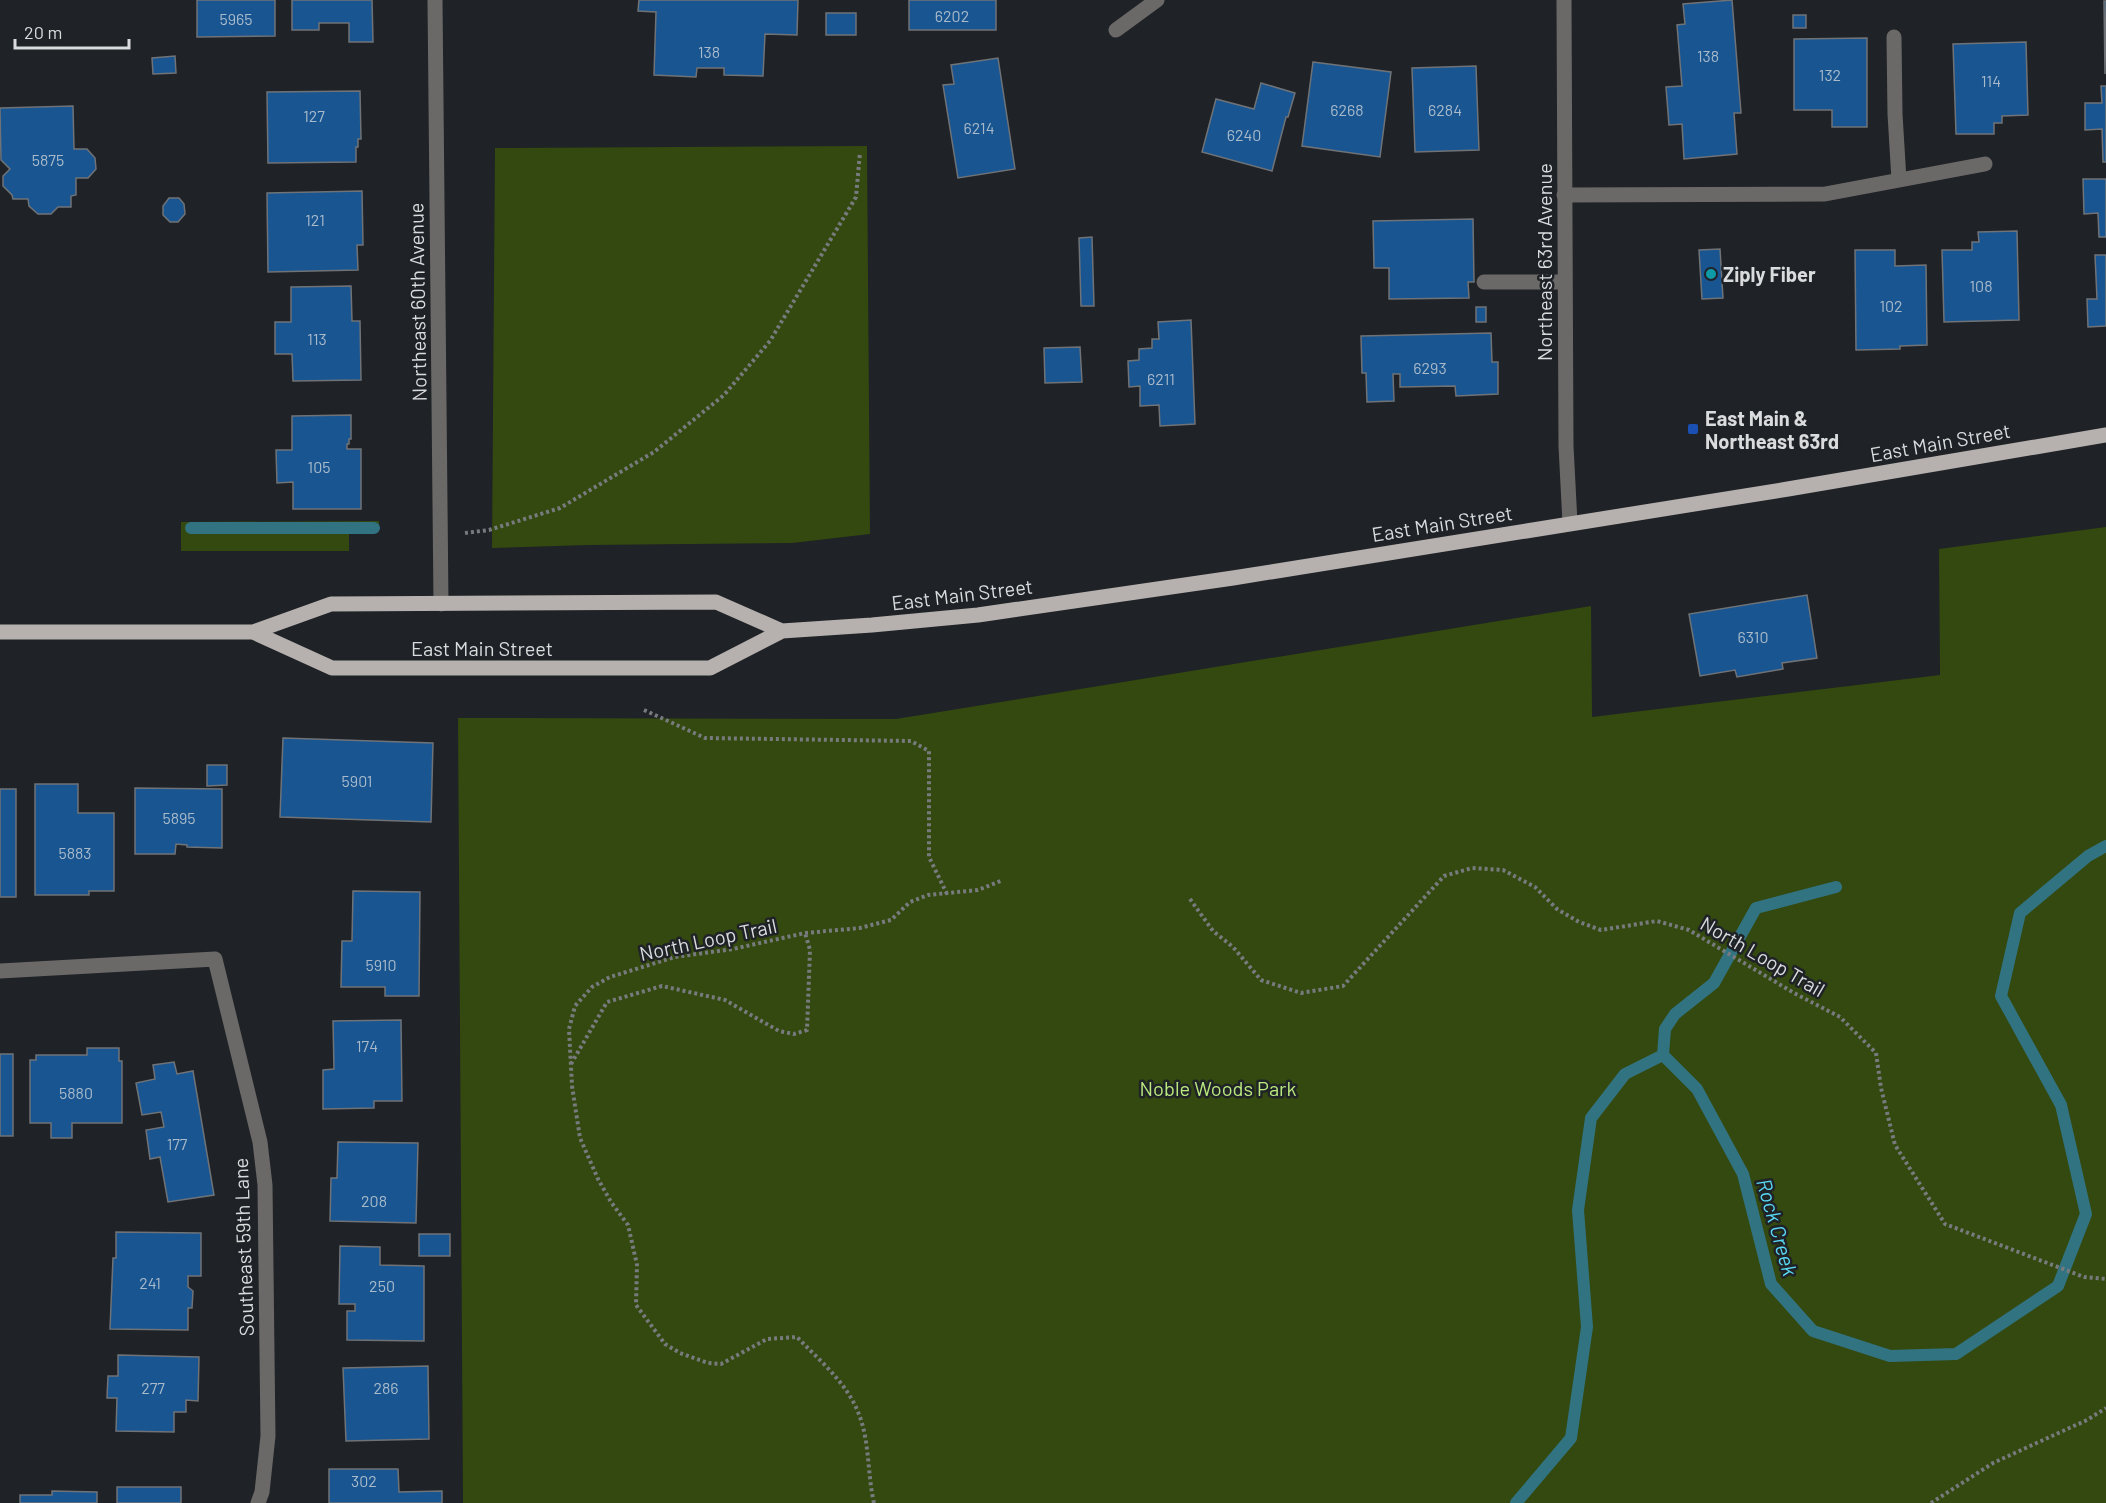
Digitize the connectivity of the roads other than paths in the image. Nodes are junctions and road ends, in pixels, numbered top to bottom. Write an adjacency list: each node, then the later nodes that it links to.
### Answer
1 (435, 0): 13 (street, Northeast 60th Avenue)
2 (1157, 0): 4 (street)
3 (1564, 0): 8 (street, Northeast 63rd Avenue)
4 (1116, 30)
5 (1894, 37): 7 (street)
6 (1985, 164): 7 (street)
7 (1899, 180): 8 (street)
8 (1564, 195): 10 (street, Northeast 63rd Avenue)
9 (1484, 282): 10 (street)
10 (1564, 282): 12 (street, Northeast 63rd Avenue)
11 (2106, 435): 12 (main road, East Main Street)
12 (1570, 523): 14 (main road, East Main Street)
13 (441, 604): 14 (main road, East Main Street); 16 (main road, East Main Street)
14 (782, 631): 16 (main road, East Main Street)
15 (0, 632): 16 (main road, East Main Street)
16 (253, 632)
17 (0, 971): 18 (street, Southeast 59th Lane)
18 (258, 1503)

